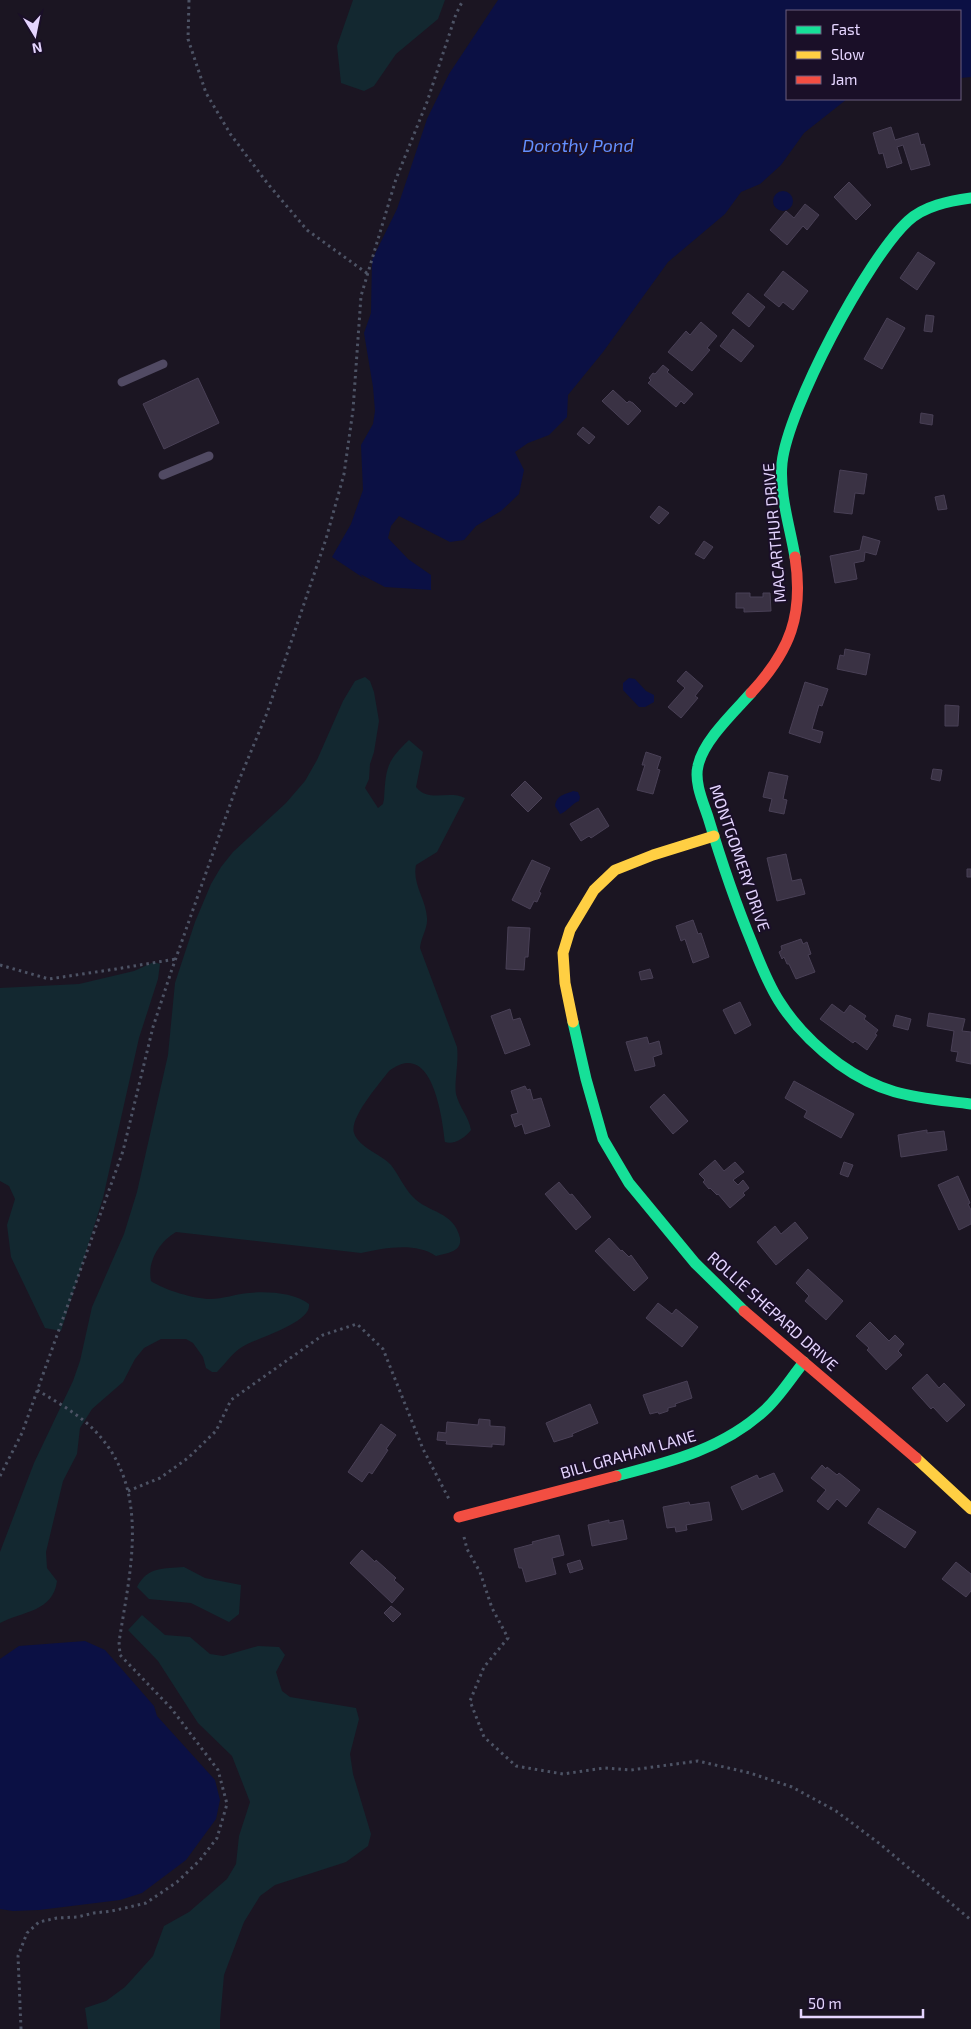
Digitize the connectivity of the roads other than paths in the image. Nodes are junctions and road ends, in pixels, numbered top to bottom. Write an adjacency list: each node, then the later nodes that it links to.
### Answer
1 (971, 198): 6 (street, MACARTHUR DRIVE)
2 (163, 364): 3 (lane)
3 (122, 382)
4 (209, 456): 5 (lane)
5 (163, 475)
6 (698, 762): 7 (street, MONTGOMERY DRIVE)
7 (714, 836): 8 (street, MONTGOMERY DRIVE); 9 (street, ROLLIE SHEPARD DRIVE)
8 (971, 1104)
9 (804, 1362): 10 (street, ROLLIE SHEPARD DRIVE); 11 (street, BILL GRAHAM LANE)
10 (971, 1509)
11 (459, 1517)

